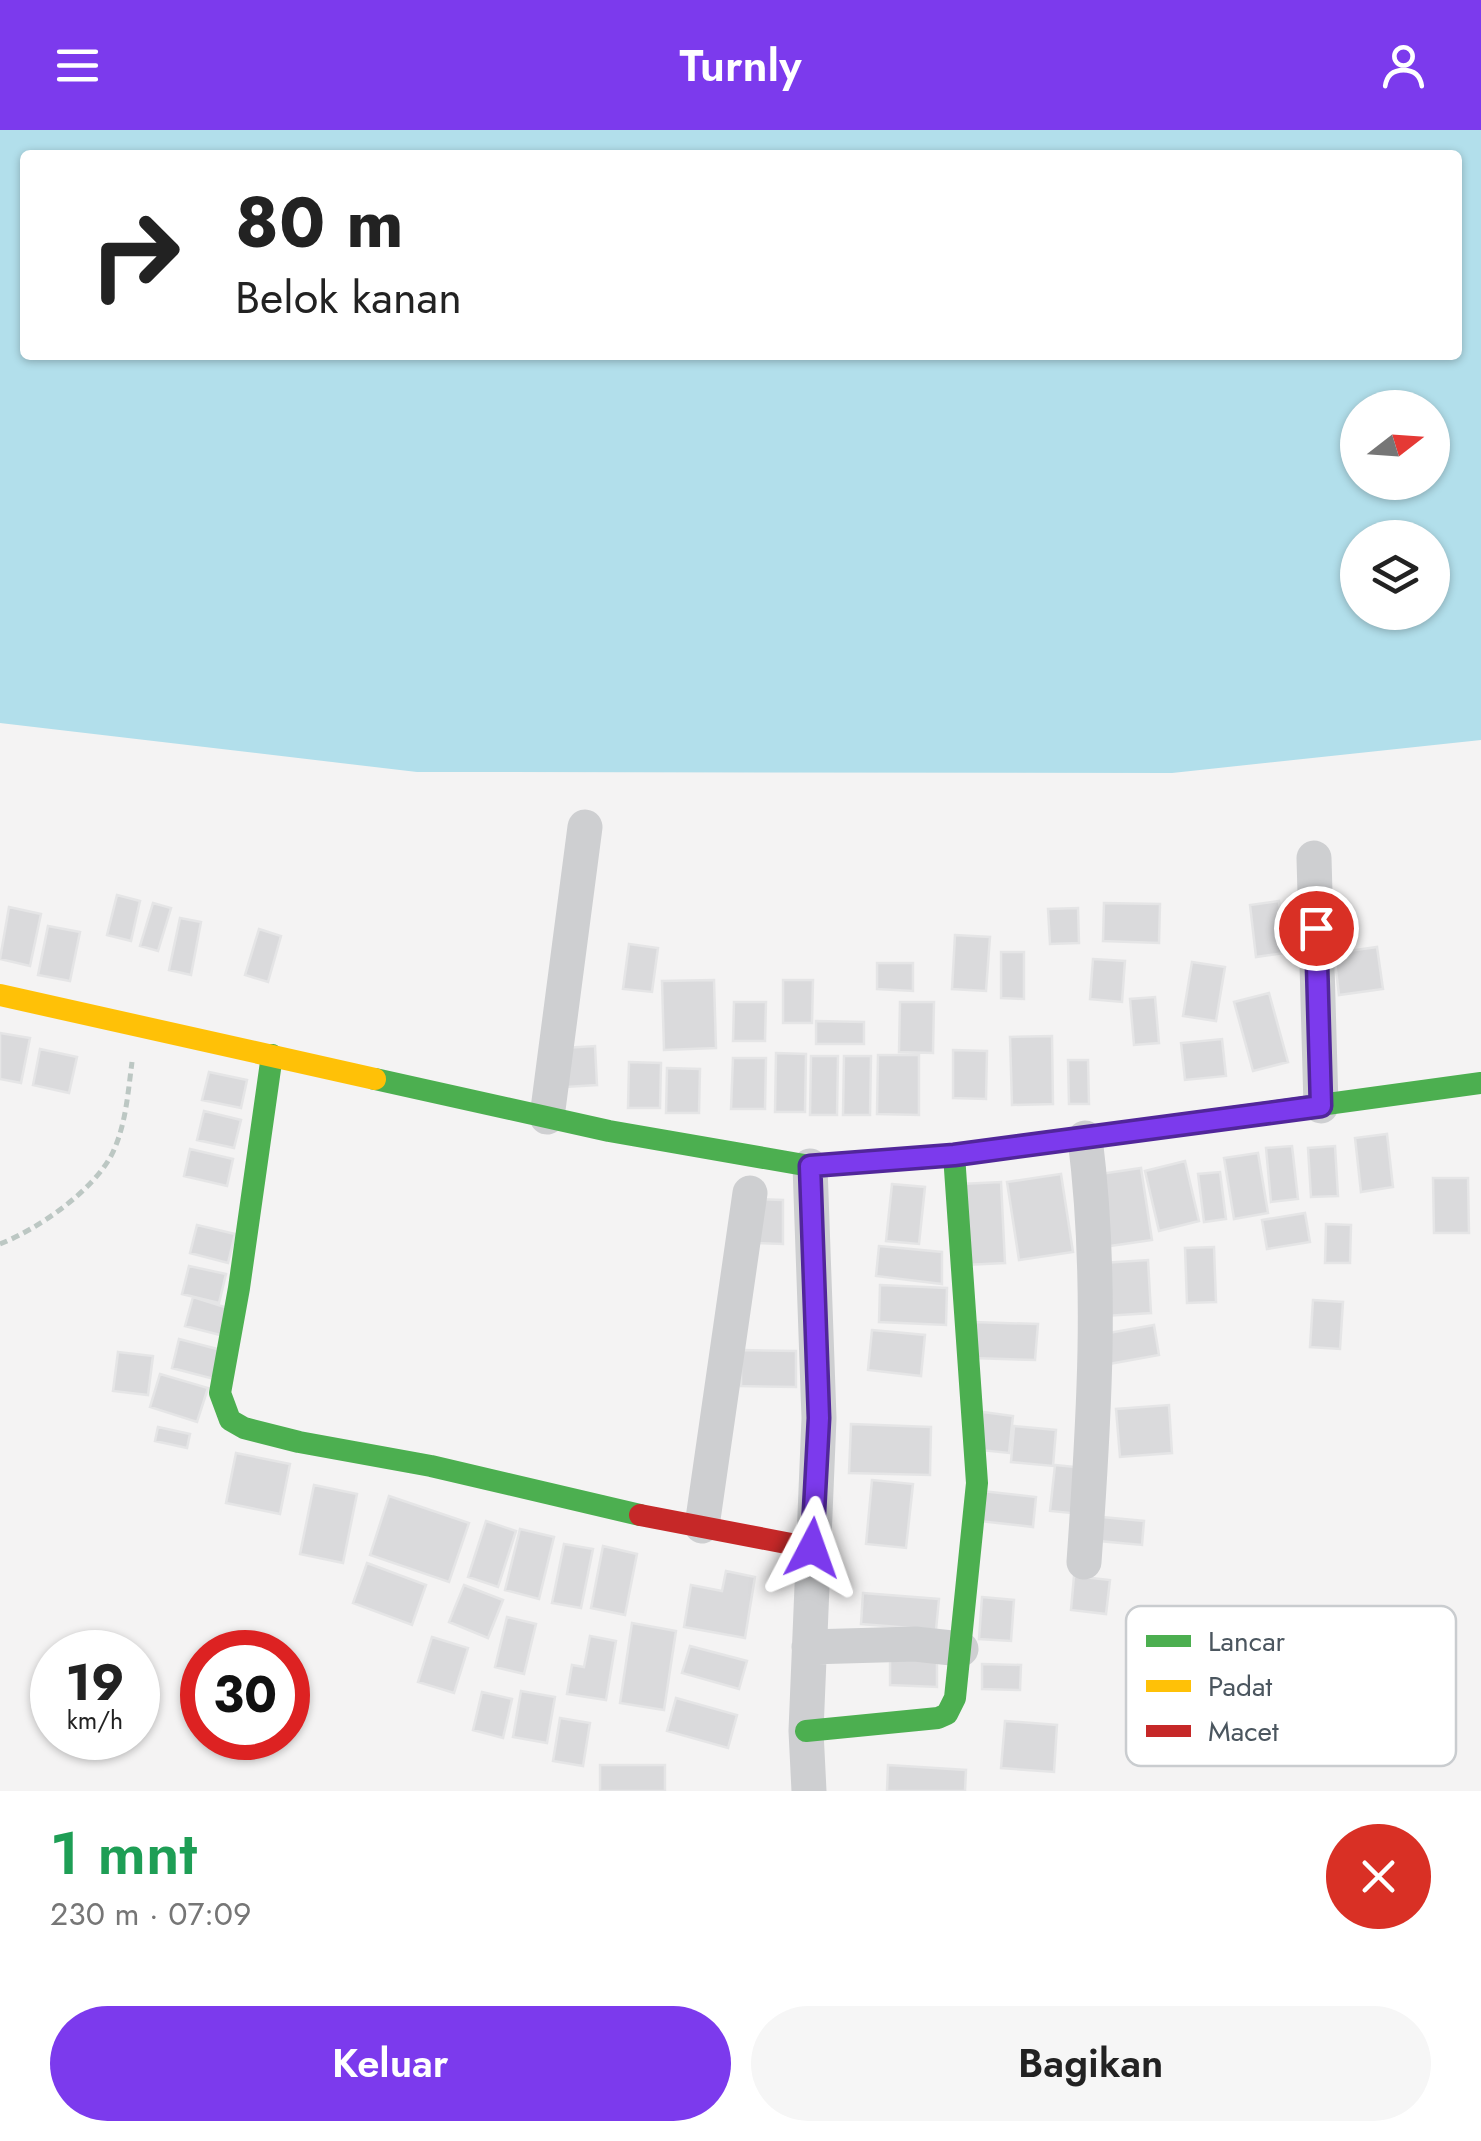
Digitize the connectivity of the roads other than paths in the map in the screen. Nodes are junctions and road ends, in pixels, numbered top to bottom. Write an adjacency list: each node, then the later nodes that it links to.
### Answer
1 (585, 827): 7 (street)
2 (1314, 858): 6 (street)
3 (0, 994): 4 (street)
4 (272, 1055): 7 (street); 12 (street)
5 (1481, 1083): 6 (street)
6 (1321, 1106): 8 (street)
7 (547, 1116): 10 (street)
8 (1085, 1138): 9 (street); 14 (street)
9 (954, 1155): 10 (street); 16 (street)
10 (810, 1166): 13 (street)
11 (750, 1192): 12 (street)
12 (702, 1526): 13 (street)
13 (812, 1548): 15 (street)
14 (1084, 1562)
15 (809, 1646): 16 (street); 17 (street)
16 (960, 1649): 17 (street)
17 (806, 1731): 18 (street)
18 (809, 1791)

